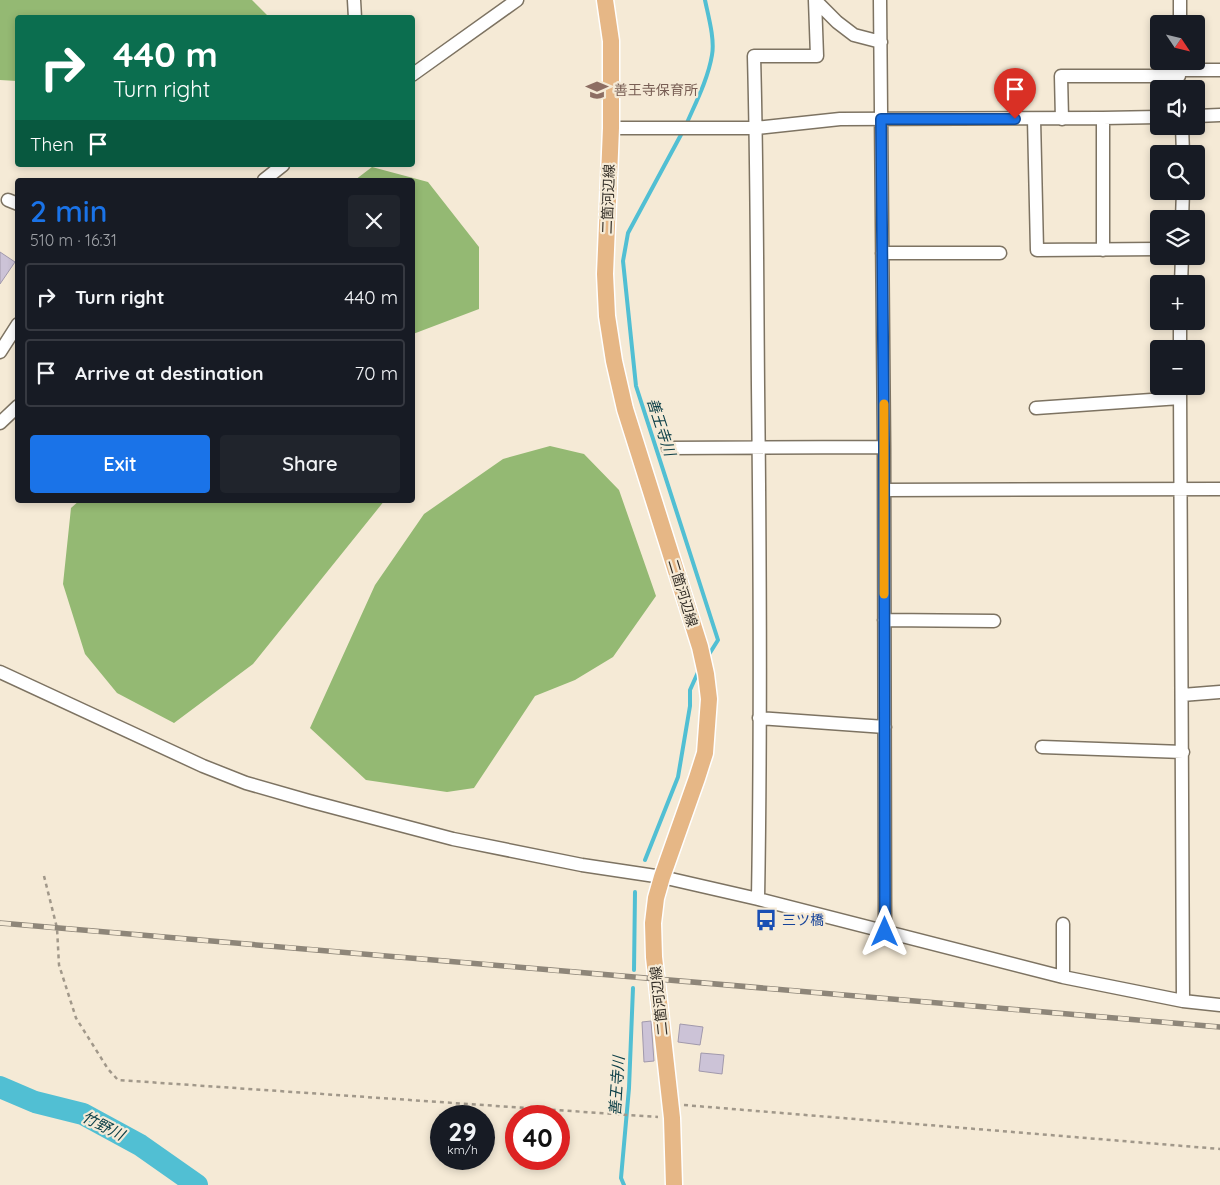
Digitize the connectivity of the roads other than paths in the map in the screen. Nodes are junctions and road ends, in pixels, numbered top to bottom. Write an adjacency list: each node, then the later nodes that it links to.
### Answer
1 (354, 0): 7 (street)
2 (518, 0): 11 (street)
3 (606, 0): 20 (main road, 二箇河辺線)
4 (815, 0): 9 (street); 21 (street)
5 (880, 0): 9 (street)
6 (1180, 0): 8 (street)
7 (355, 15)
8 (1180, 15)
9 (881, 42): 18 (street)
10 (1220, 70): 12 (street)
11 (415, 72)
12 (1180, 74): 16 (street)
13 (1220, 115): 14 (street)
14 (1205, 116)
15 (1150, 117): 17 (street)
16 (1062, 118): 17 (street); 19 (street)
17 (1103, 118): 25 (street)
18 (881, 119): 19 (street); 21 (street); 26 (street)
19 (1034, 119): 25 (street)
20 (611, 128): 21 (street); 50 (main road, 二箇河辺線)
21 (756, 128): 35 (street)
22 (280, 167): 23 (street)
23 (267, 178)
24 (1150, 249): 25 (street)
25 (1103, 250)
26 (882, 253): 27 (street); 36 (street)
27 (1000, 253)
28 (15, 329): 29 (street)
29 (0, 352)
30 (1153, 395): 33 (street)
31 (1180, 395): 38 (street)
32 (15, 408): 34 (street)
33 (1036, 408)
34 (1, 420)
35 (759, 447): 36 (street); 37 (street); 46 (street)
36 (884, 447): 40 (street)
37 (668, 448)
38 (1180, 488): 39 (street); 40 (street); 45 (street)
39 (1220, 489)
40 (884, 490): 41 (street)
41 (884, 620): 42 (street); 47 (street)
42 (994, 621)
43 (0, 672): 50 (street)
44 (1220, 692): 45 (street)
45 (1182, 695): 49 (street)
46 (759, 718): 47 (street); 51 (street)
47 (884, 726): 53 (street)
48 (1042, 747): 49 (street)
49 (1182, 752): 55 (street)
50 (662, 877): 51 (street); 57 (main road, 二箇河辺線)
51 (758, 899): 53 (street)
52 (1063, 924): 54 (street)
53 (885, 932): 54 (street)
54 (1063, 976): 55 (street)
55 (1183, 1001): 56 (street)
56 (1220, 1005)
57 (674, 1185)

